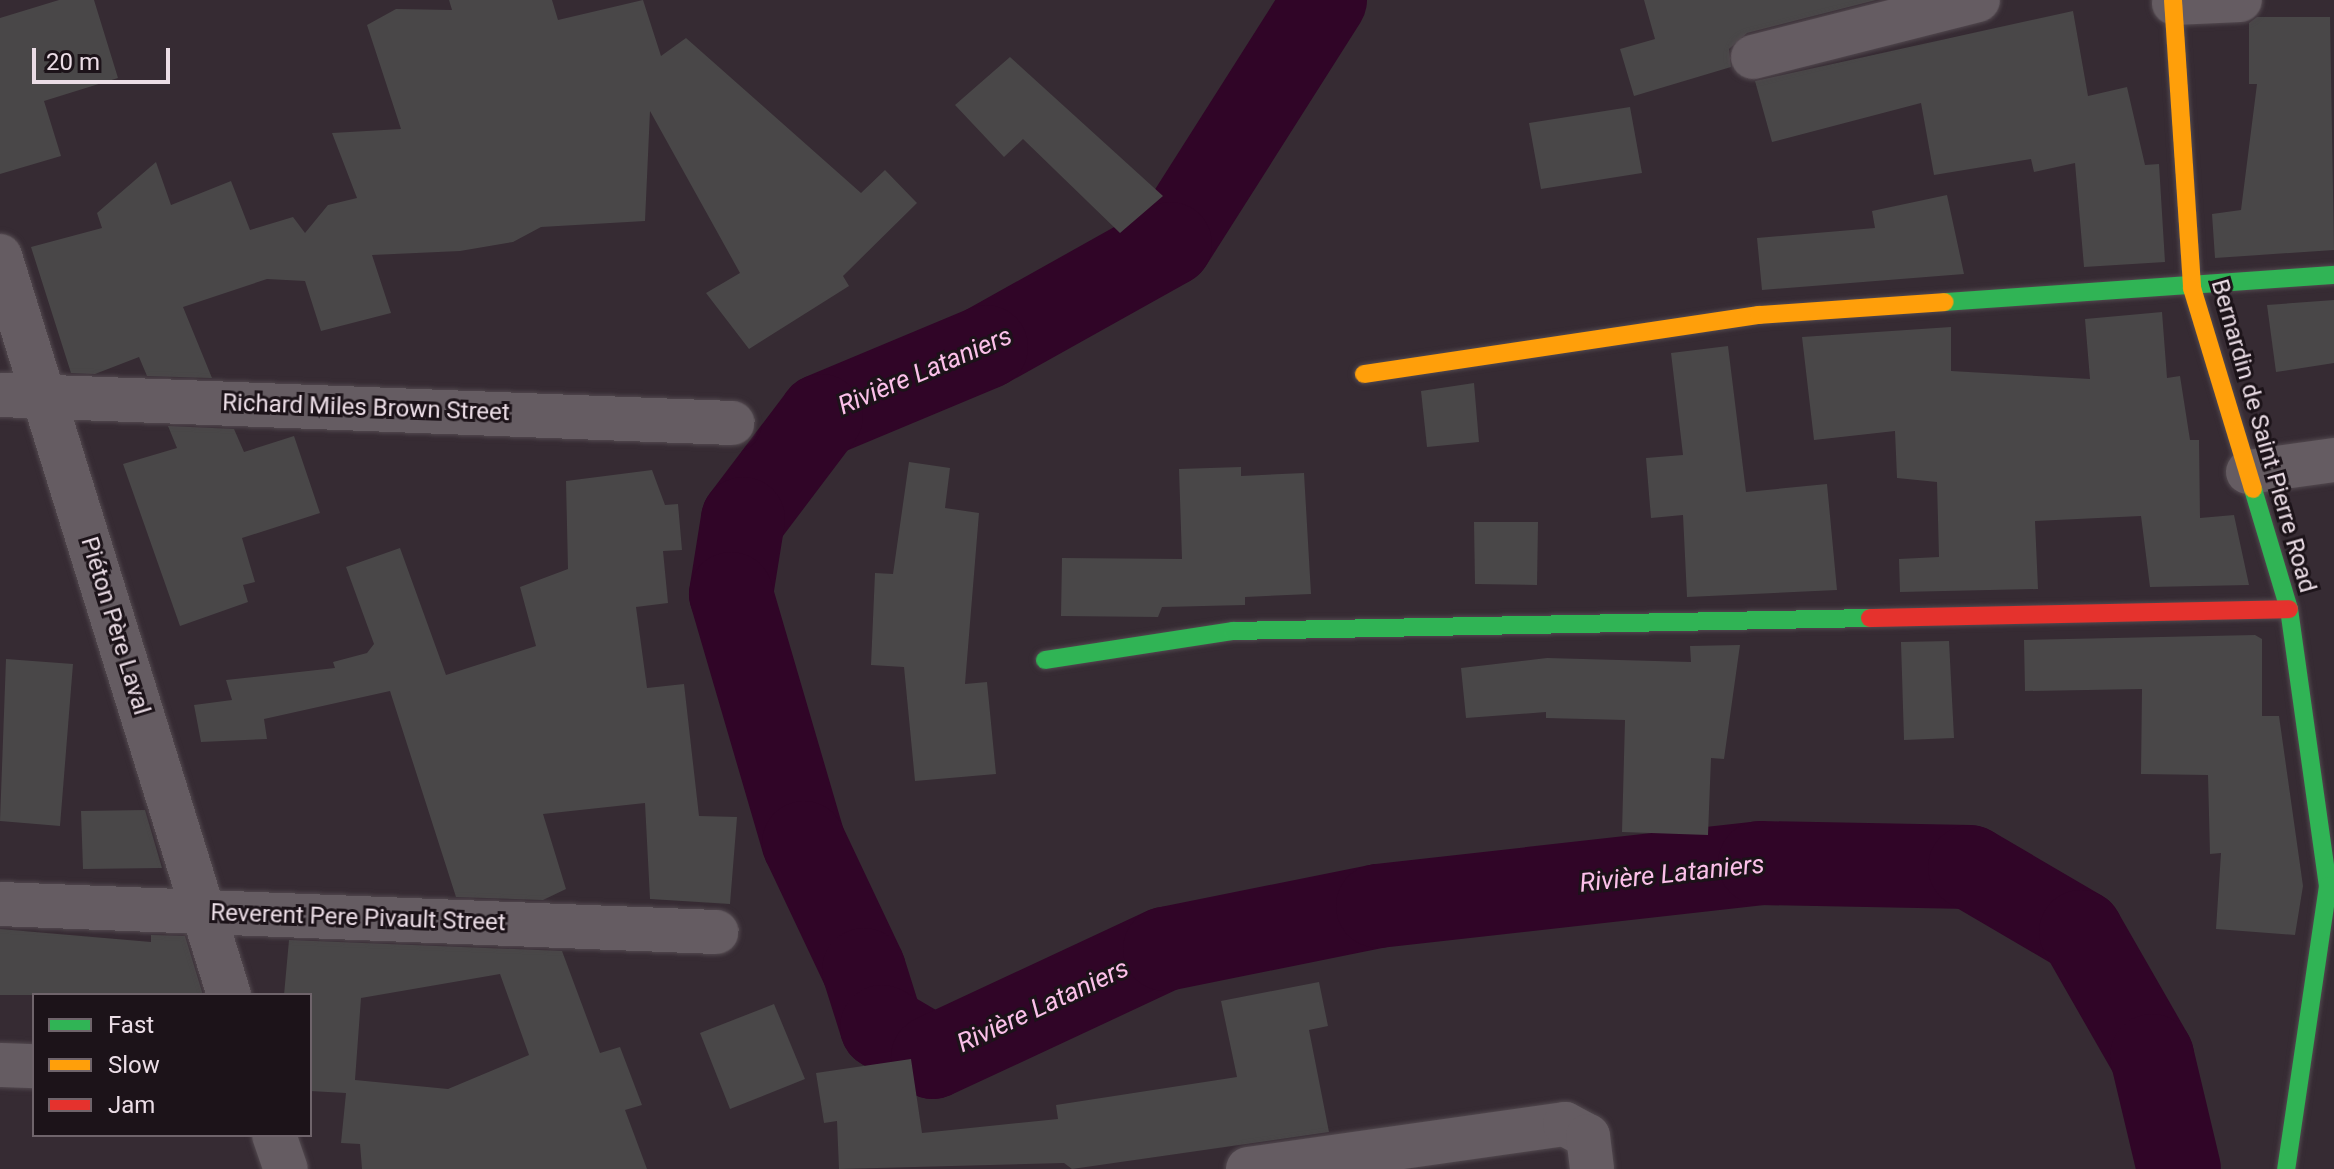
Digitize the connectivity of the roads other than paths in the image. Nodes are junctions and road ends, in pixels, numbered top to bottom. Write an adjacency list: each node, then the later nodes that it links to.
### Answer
1 (1978, 0): 4 (street)
2 (2240, 0): 3 (street)
3 (2174, 2): 7 (street, Bernardin de Saint Pierre Road)
4 (1753, 57)
5 (0, 256): 10 (street, Piéton Père Laval)
6 (2334, 275): 7 (street)
7 (2192, 288): 8 (street); 13 (street, Bernardin de Saint Pierre Road)
8 (1364, 374)
9 (0, 395): 10 (street, Richard Miles Brown Street)
10 (44, 396): 11 (street, Richard Miles Brown Street); 17 (street, Piéton Père Laval)
11 (732, 423)
12 (2334, 460): 13 (street)
13 (2248, 472): 14 (street, Bernardin de Saint Pierre Road)
14 (2289, 609): 15 (street); 26 (street, Bernardin de Saint Pierre Road)
15 (1045, 660)
16 (0, 904): 17 (street, Reverent Pere Pivault Street)
17 (203, 912): 18 (street, Reverent Pere Pivault Street); 19 (street, Piéton Père Laval)
18 (716, 932)
19 (228, 993)
20 (0, 1065): 21 (street)
21 (32, 1066)
22 (275, 1137): 23 (street)
23 (286, 1169)
24 (1248, 1169): 25 (street)
25 (1592, 1169)
26 (2286, 1169)

